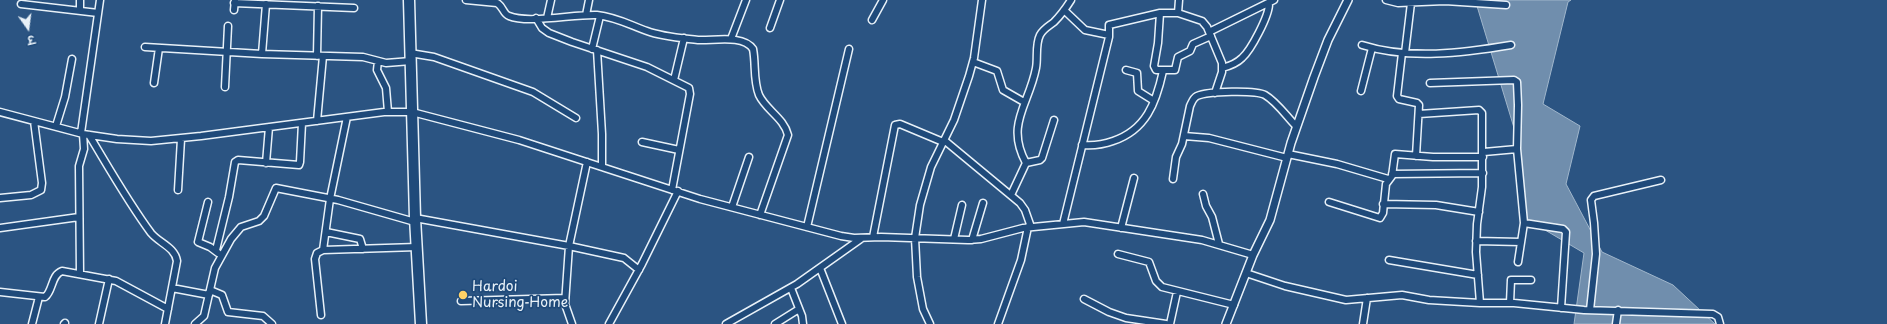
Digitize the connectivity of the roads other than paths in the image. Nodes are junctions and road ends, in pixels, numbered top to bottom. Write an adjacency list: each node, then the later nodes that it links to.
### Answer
1 (80, 0): 25 (street)
2 (100, 0): 26 (street)
3 (409, 0): 51 (highway)
4 (466, 0): 31 (street)
5 (551, 0): 32 (street)
6 (589, 0): 29 (street)
7 (746, 0): 39 (street)
8 (780, 0): 35 (street)
9 (883, 0): 33 (street)
10 (982, 0): 54 (street)
11 (1071, 0): 24 (street)
12 (1179, 0): 28 (street)
13 (1348, 0): 77 (street)
14 (1386, 0): 17 (street)
15 (234, 1): 19 (street); 23 (street)
16 (1272, 2): 36 (street); 55 (street)
17 (1411, 2): 20 (street); 48 (street)
18 (21, 4): 25 (street)
19 (266, 4): 21 (street); 49 (street)
20 (1506, 5)
21 (318, 6): 22 (street); 50 (street)
22 (354, 8)
23 (234, 10)
24 (1064, 10): 37 (street); 65 (street)
25 (80, 11): 26 (street)
26 (98, 13): 79 (street)
27 (1160, 14): 28 (street); 37 (street); 57 (street)
28 (1178, 14): 36 (street)
29 (586, 15): 30 (street); 32 (street)
30 (600, 16): 38 (street); 46 (street)
31 (536, 18): 32 (street); 46 (street)
32 (547, 18)
33 (872, 20)
34 (228, 26): 47 (street)
35 (770, 28)
36 (1210, 34): 55 (street); 57 (street)
37 (1109, 35): 84 (street)
38 (684, 38): 39 (street); 58 (street)
39 (731, 39): 114 (street)
40 (1362, 45): 44 (street)
41 (1511, 45): 48 (street)
42 (145, 47): 43 (street)
43 (159, 48): 47 (street); 59 (street)
44 (1372, 48): 48 (street); 62 (street)
45 (849, 49): 119 (street)
46 (594, 50): 58 (street); 94 (street)
47 (228, 51): 49 (street); 61 (street)
48 (1404, 53): 69 (street)
49 (262, 54): 50 (street)
50 (320, 56): 53 (street); 74 (street)
51 (410, 57): 53 (street); 68 (highway); 71 (street)
52 (72, 59): 76 (street)
53 (378, 61): 67 (street)
54 (973, 62): 65 (street); 82 (street)
55 (1222, 68): 63 (street)
56 (1126, 70): 64 (street)
57 (1163, 71): 64 (street)
58 (674, 80): 86 (street)
59 (154, 83)
60 (1430, 83): 85 (street)
61 (225, 87)
62 (1361, 91)
63 (1215, 93): 77 (street); 80 (street)
64 (1154, 101): 84 (street)
65 (1024, 102): 93 (street)
66 (0, 112): 73 (street)
67 (388, 112): 68 (street); 70 (street)
68 (412, 112): 91 (street); 116 (highway)
69 (1419, 114): 87 (street); 89 (street)
70 (347, 117): 74 (street); 106 (street)
71 (576, 118)
72 (1054, 120): 93 (street)
73 (34, 121): 76 (street); 105 (street)
74 (317, 121): 75 (street)
75 (302, 123): 78 (street); 92 (street)
76 (56, 126): 79 (street)
77 (1296, 126): 88 (street)
78 (269, 127): 81 (street); 92 (street)
79 (84, 134): 81 (street); 115 (street); 149 (street)
80 (1184, 136): 88 (street); 98 (street)
81 (180, 139): 101 (street)
82 (944, 141): 104 (street); 125 (street); 126 (street)
83 (642, 142): 86 (street)
84 (1082, 145): 118 (street)
85 (1517, 149): 87 (street); 117 (street)
86 (679, 150): 102 (street)
87 (1484, 154): 89 (street); 95 (street)
88 (1288, 156): 99 (street); 138 (street)
89 (1416, 156): 96 (street)
90 (748, 157): 112 (street)
91 (587, 162): 94 (street); 132 (street)
92 (266, 163): 135 (street)
93 (1026, 163): 104 (street)
94 (602, 167): 102 (street)
95 (1483, 173): 96 (street); 113 (street)
96 (1392, 174): 99 (street)
97 (1134, 178): 122 (street)
98 (1173, 179)
99 (1388, 180): 110 (street)
100 (1661, 180): 165 (street)
101 (178, 190)
102 (675, 191): 112 (street); 143 (street)
103 (1203, 194): 131 (street)
104 (1011, 195): 120 (street)
105 (0, 198)
106 (330, 199): 116 (street); 123 (street); 139 (street)
107 (208, 202): 135 (street)
108 (1329, 202): 110 (street)
109 (983, 203): 128 (street)
110 (1383, 204): 113 (street)
111 (962, 205): 127 (street)
112 (732, 207): 114 (street)
113 (1478, 212): 129 (street)
114 (760, 214): 119 (street)
115 (79, 217): 121 (street); 145 (street)
116 (415, 220): 132 (street); 133 (highway)
117 (1524, 222): 130 (street); 162 (street)
118 (1063, 224): 120 (street); 122 (street)
119 (807, 227): 124 (street)
120 (1030, 227): 128 (street); 181 (street)
121 (0, 228)
122 (1121, 228): 131 (street)
123 (326, 232): 134 (street); 136 (street)
124 (862, 238): 125 (street); 142 (street)
125 (873, 238): 126 (street)
126 (916, 238): 127 (street); 180 (street)
127 (954, 239): 128 (street)
128 (972, 240)
129 (1476, 241): 130 (street); 146 (street)
130 (1521, 242): 141 (street)
131 (1219, 244): 138 (street)
132 (569, 246): 143 (street); 155 (street)
133 (417, 247): 134 (street); 173 (highway)
134 (363, 249): 136 (street)
135 (216, 250): 139 (street)
136 (323, 250): 167 (street)
137 (1118, 254): 152 (street)
138 (1254, 255): 144 (street)
139 (222, 257): 153 (street)
140 (1389, 260): 146 (street)
141 (1518, 262)
142 (820, 268): 150 (street); 179 (street)
143 (639, 270): 175 (street)
144 (1246, 273): 156 (street); 161 (street)
145 (80, 274): 147 (street); 154 (street)
146 (1478, 275): 159 (street)
147 (109, 279): 163 (street); 169 (street)
148 (1531, 280): 160 (street)
149 (172, 288): 153 (street); 163 (street)
150 (791, 288): 164 (street); 176 (street)
151 (0, 292): 154 (street)
152 (1176, 292): 161 (street); 183 (street)
153 (210, 293): 171 (street); 172 (street)
154 (39, 297): 168 (street)
155 (565, 298): 158 (street); 174 (street)
156 (1367, 298): 159 (street); 185 (street)
157 (1084, 299): 182 (street)
158 (461, 301)
159 (1480, 303): 160 (street)
160 (1510, 303): 162 (street)
161 (1234, 305): 184 (street)
162 (1561, 308): 165 (street)
163 (168, 309): 170 (street)
164 (799, 309): 177 (street); 178 (street)
165 (1584, 310): 166 (street)
166 (1618, 310): 186 (street); 187 (street)
167 (321, 315)
168 (32, 324)
169 (99, 324)
170 (165, 324)
171 (195, 324)
172 (272, 324)
173 (421, 324)
174 (572, 324)
175 (609, 324)
176 (726, 324)
177 (775, 324)
178 (803, 324)
179 (842, 324)
180 (930, 324)
181 (998, 324)
182 (1166, 324)
183 (1170, 324)
184 (1228, 324)
185 (1363, 324)
186 (1616, 324)
187 (1720, 324)

